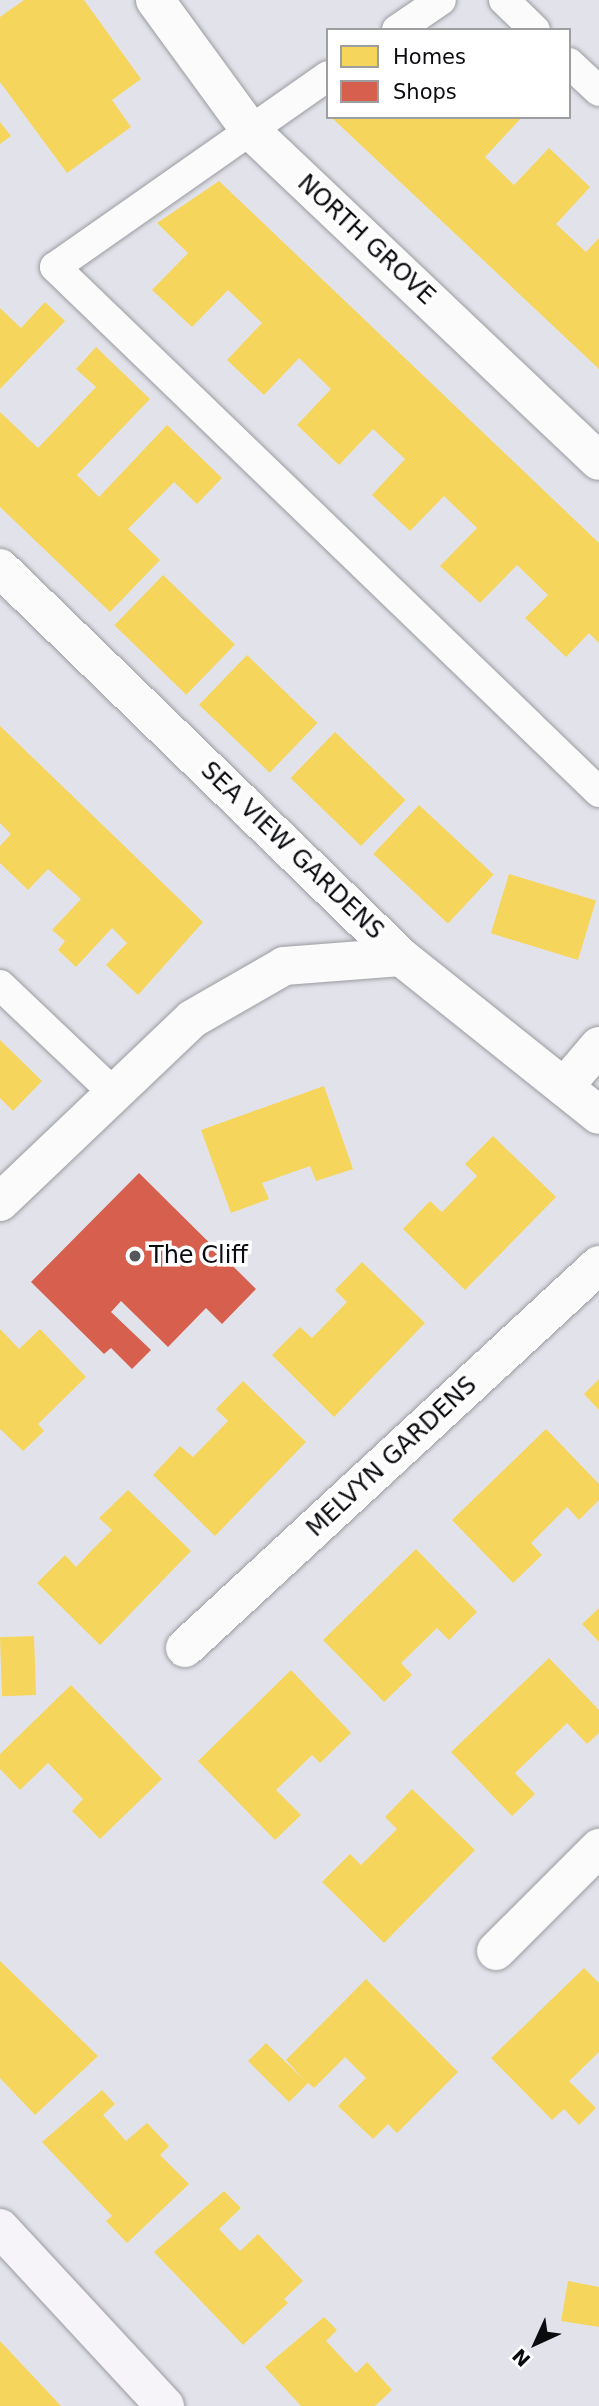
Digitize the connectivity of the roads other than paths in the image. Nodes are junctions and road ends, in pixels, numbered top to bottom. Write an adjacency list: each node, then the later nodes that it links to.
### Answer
1 (155, 0): 9 (street, NORTH GROVE)
2 (442, 0): 4 (lane)
3 (504, 0): 5 (lane)
4 (400, 28)
5 (533, 28)
6 (571, 65): 8 (lane)
7 (326, 77): 9 (lane)
8 (599, 92)
9 (249, 129): 10 (street, NORTH GROVE); 12 (lane)
10 (599, 461)
11 (0, 568): 13 (street, SEA VIEW GARDENS)
12 (599, 792)
13 (401, 957): 16 (street, SEA VIEW GARDENS); 17 (street)
14 (0, 985): 17 (lane)
15 (599, 1046): 16 (street)
16 (564, 1087): 18 (street, SEA VIEW GARDENS)
17 (114, 1093): 19 (street)
18 (599, 1115)
19 (0, 1202)
20 (599, 1265): 21 (street, MELVYN GARDENS)
21 (185, 1648)
22 (599, 1848): 23 (street)
23 (496, 1951)
24 (0, 2228): 25 (street)
25 (165, 2406)

